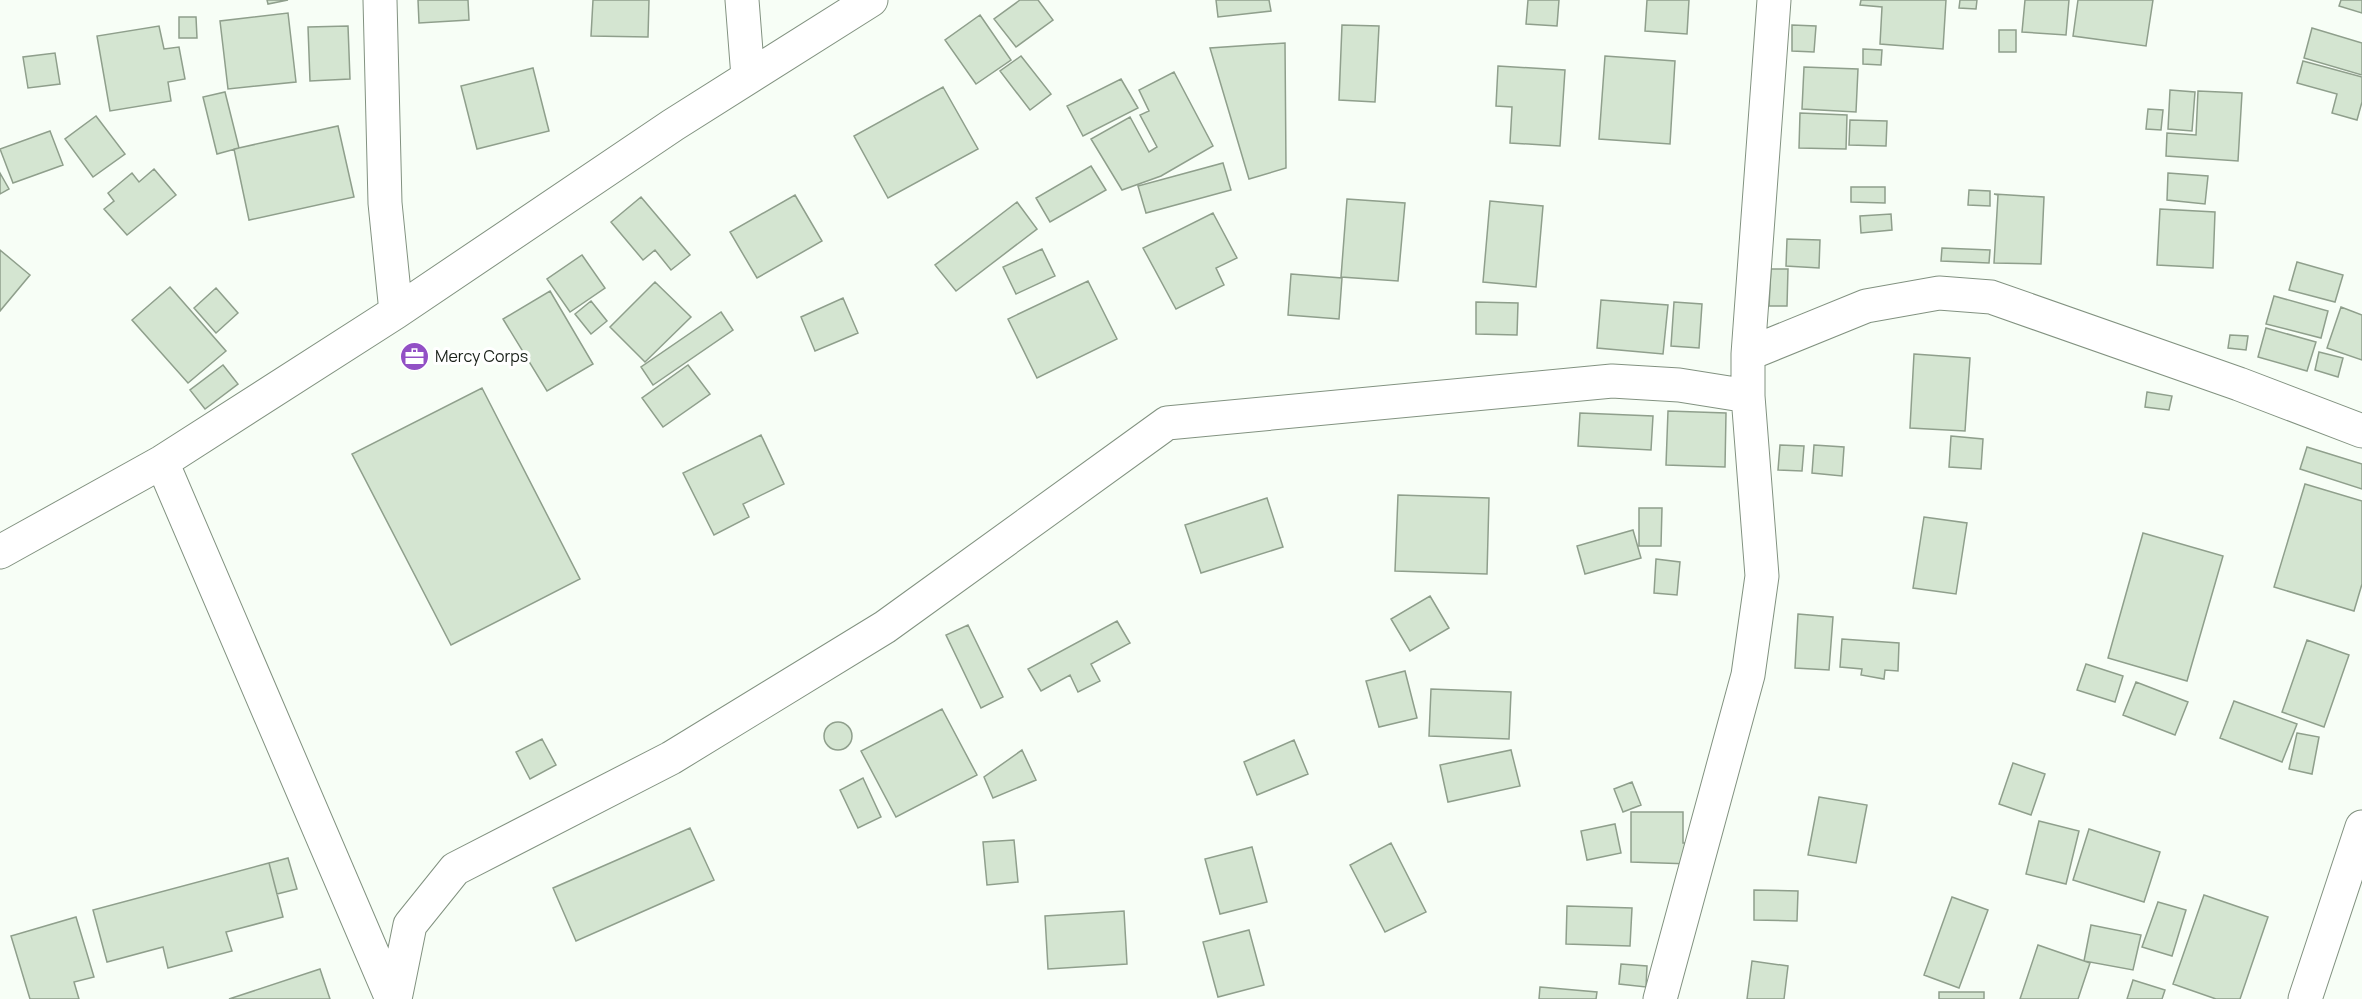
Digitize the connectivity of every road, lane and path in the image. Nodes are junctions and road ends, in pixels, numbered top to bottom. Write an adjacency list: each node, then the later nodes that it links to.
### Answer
1 (380, 0): 6 (street)
2 (742, 0): 5 (street)
3 (872, 0): 5 (street)
4 (1774, 0): 7 (street)
5 (748, 77): 6 (street)
6 (396, 312): 10 (street)
7 (1748, 354): 8 (street); 9 (street)
8 (1748, 396): 13 (street); 14 (street)
9 (2362, 431)
10 (162, 462): 11 (street); 13 (street)
11 (0, 552)
12 (2362, 827): 15 (street)
13 (393, 999)
14 (1660, 999)
15 (2306, 999)

